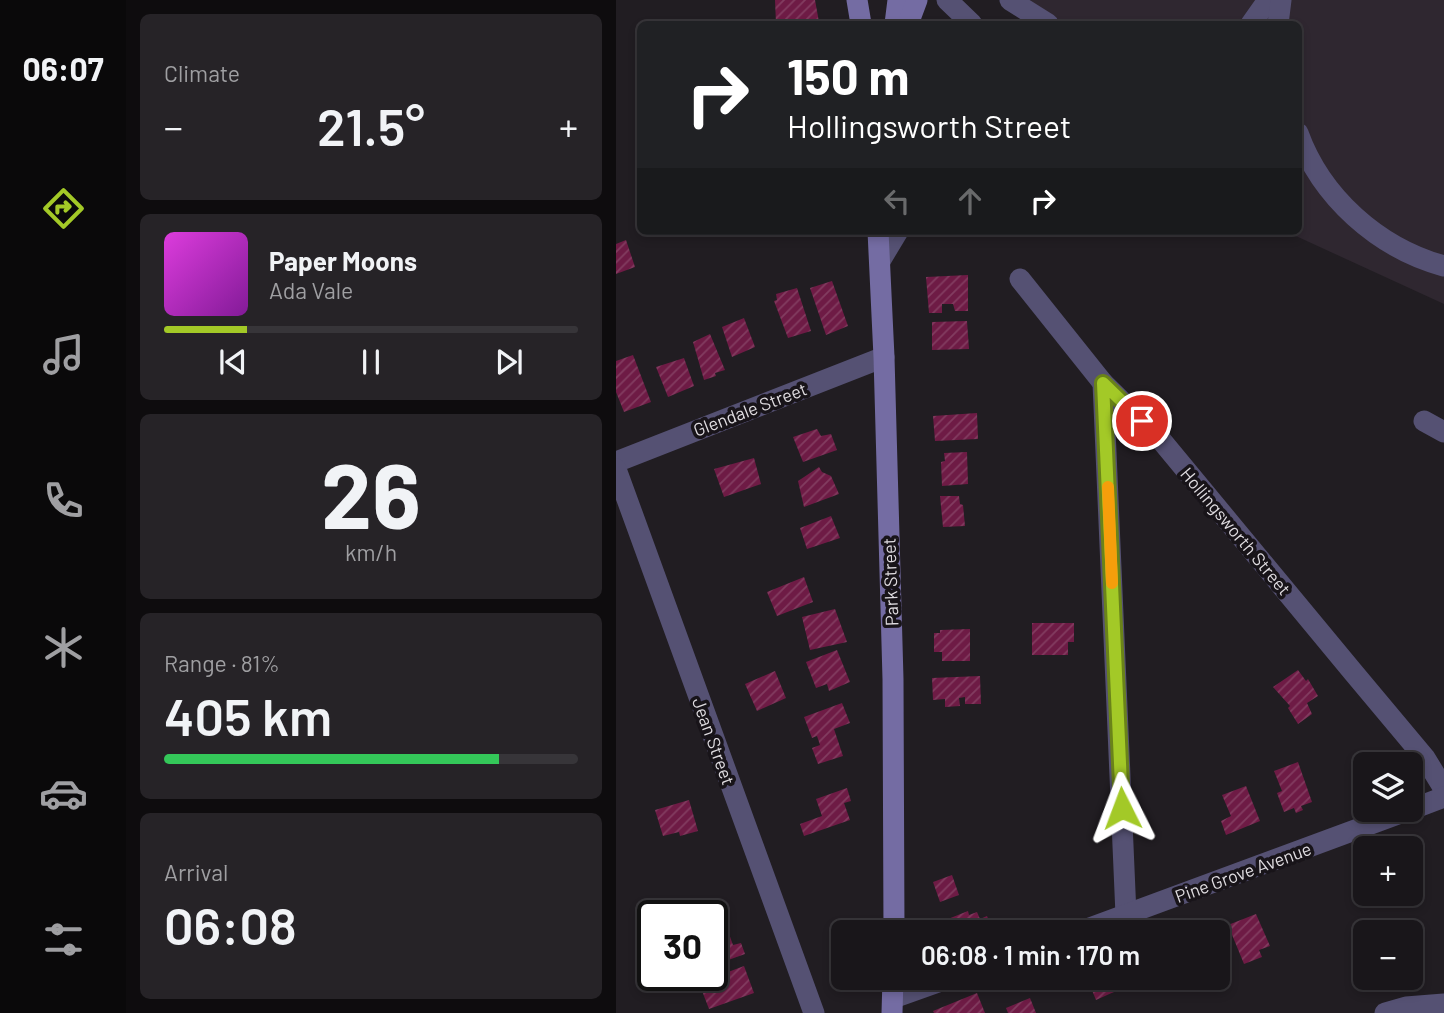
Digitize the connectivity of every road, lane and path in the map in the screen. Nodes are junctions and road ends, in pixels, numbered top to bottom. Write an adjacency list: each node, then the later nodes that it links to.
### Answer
1 (857, 0): 8 (street)
2 (898, 0): 9 (street)
3 (917, 0): 10 (street)
4 (947, 0): 11 (street)
5 (1010, 0): 12 (street)
6 (1268, 0): 13 (street)
7 (1281, 0): 14 (street)
8 (860, 21)
9 (895, 21)
10 (909, 21)
11 (969, 21)
12 (1043, 21)
13 (1253, 21)
14 (1278, 21)
15 (1303, 155): 19 (street)
16 (878, 235): 18 (street, Park Street)
17 (896, 235): 18 (street)
18 (880, 261): 21 (street, Park Street)
19 (1444, 266)
20 (1020, 279): 22 (street, Hollingsworth Street)
21 (884, 357): 25 (street, Glendale Street); 32 (street, Park Street)
22 (1103, 383): 27 (street, Hollingsworth Street); 31 (street)
23 (1424, 421): 24 (street)
24 (1444, 432)
25 (616, 462)
26 (616, 469): 37 (street, Jean Street)
27 (1444, 789)
28 (1444, 797): 29 (street, Pine Grove Avenue)
29 (1423, 805)
30 (1378, 822): 31 (street, Pine Grove Avenue)
31 (1126, 915): 33 (street, Pine Grove Avenue)
32 (894, 920)
33 (1112, 920)
34 (914, 990): 35 (street)
35 (893, 997)
36 (1444, 1004): 38 (street)
37 (814, 1013)
38 (1385, 1013)

